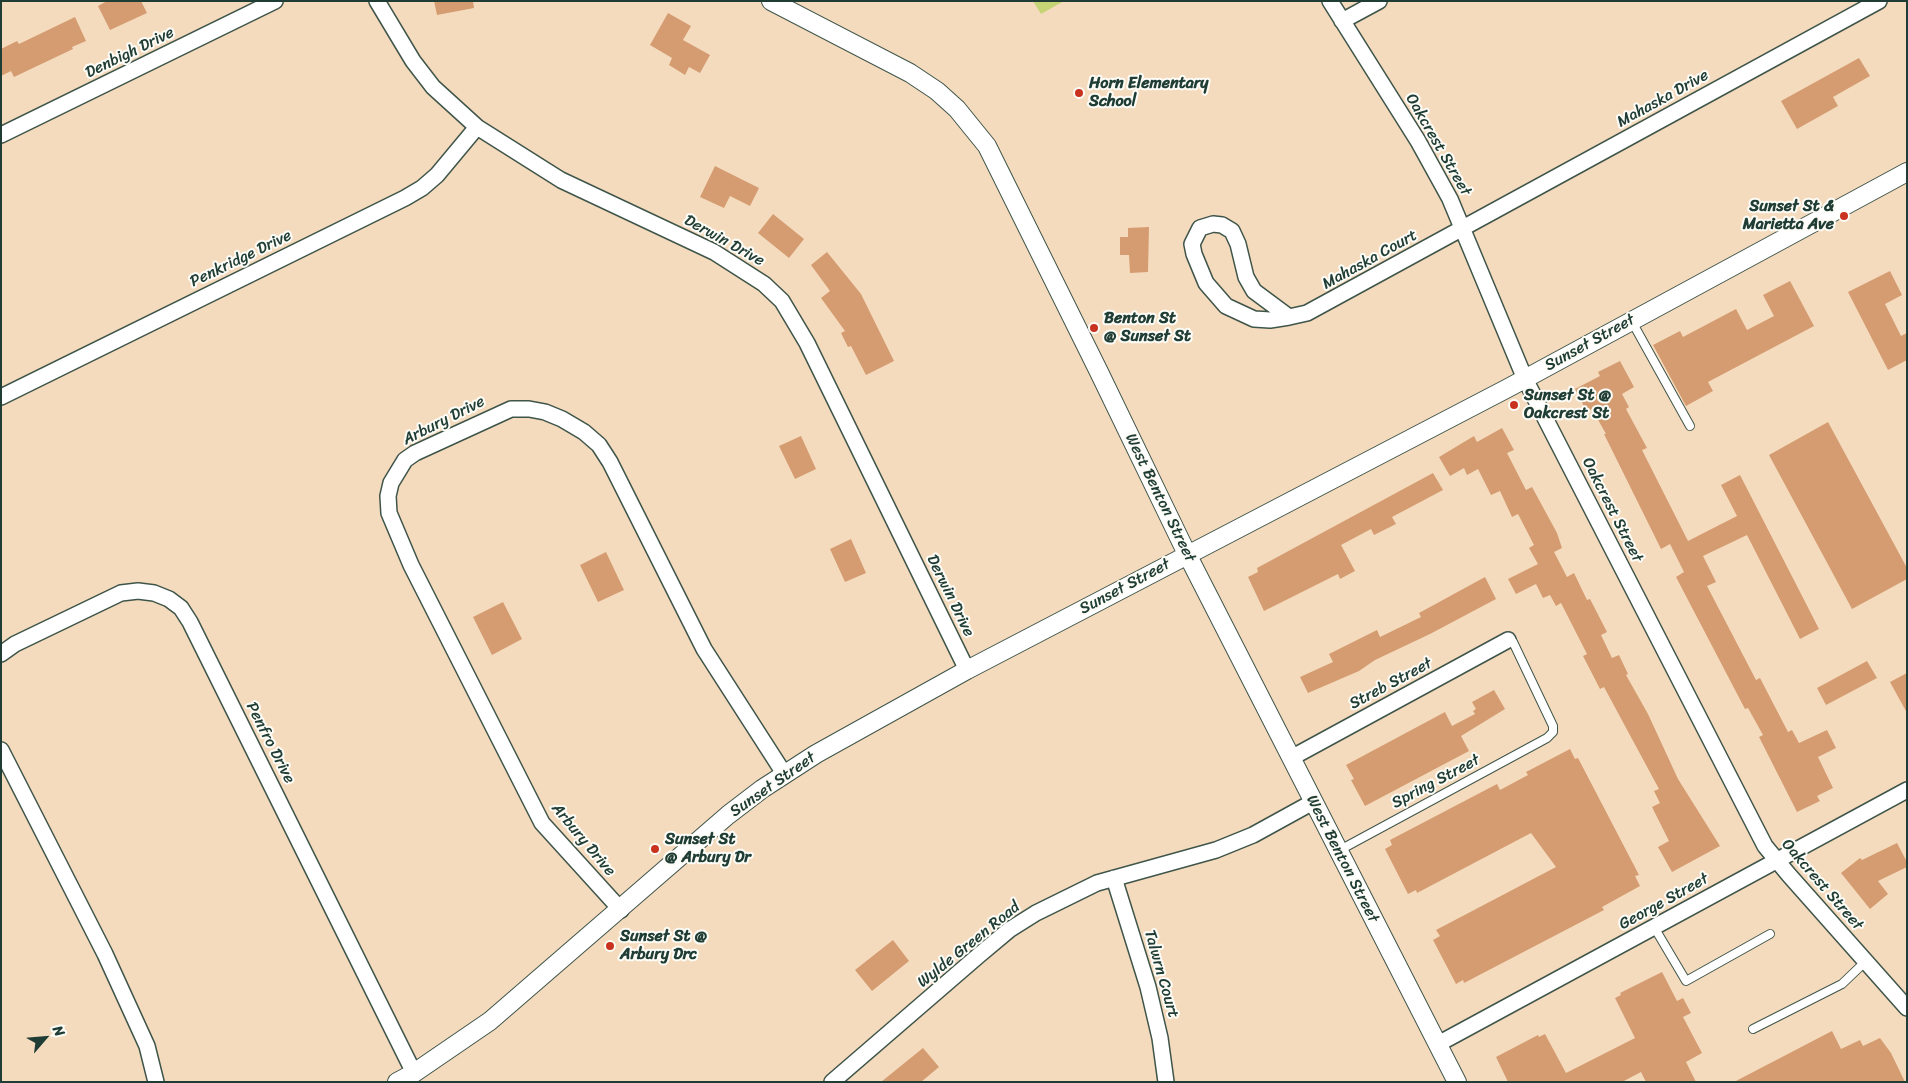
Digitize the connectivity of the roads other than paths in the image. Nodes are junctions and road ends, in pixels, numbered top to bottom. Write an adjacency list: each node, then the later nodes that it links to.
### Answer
1 (275, 1): 9 (street, Denbigh Drive)
2 (377, 1): 8 (street, Derwin Drive)
3 (771, 1): 17 (street, West Benton Street)
4 (1330, 1): 7 (street, Oakcrest Street)
5 (1380, 1): 7 (street)
6 (1879, 1): 11 (street, Mahaska Drive)
7 (1342, 21): 11 (street, Oakcrest Street)
8 (477, 127): 15 (street, Penkridge Drive); 20 (street, Derwin Drive)
9 (1, 135)
10 (1907, 172): 13 (street, Sunset Street)
11 (1464, 228): 12 (street, Mahaska Court); 14 (street, Oakcrest Street)
12 (1289, 317): 12 (street, Mahaska Court)
13 (1631, 320): 14 (street, Sunset Street); 16 (lane)
14 (1525, 379): 17 (street, Sunset Street); 27 (street, Oakcrest Street)
15 (1, 397)
16 (1690, 426)
17 (1187, 554): 20 (street, Sunset Street); 22 (street, West Benton Street)
18 (1508, 640): 22 (street, Streb Street); 26 (lane, Spring Street)
19 (1, 654): 36 (street, Penfro Drive)
20 (967, 670): 23 (street, Sunset Street)
21 (1, 750): 37 (street)
22 (1291, 758): 25 (street, West Benton Street)
23 (784, 775): 29 (street, Sunset Street); 29 (street, Arbury Drive)
24 (1907, 790): 27 (street, George Street)
25 (1313, 802): 26 (street, West Benton Street); 28 (street, Wylde Green Road)
26 (1338, 851): 35 (street, West Benton Street)
27 (1776, 860): 30 (street, George Street); 32 (street, Oakcrest Street)
28 (1114, 878): 39 (street, Wylde Green Road); 40 (street, Talwrn Court)
29 (621, 910): 36 (street, Sunset Street)
30 (1654, 927): 31 (lane); 35 (street, George Street)
31 (1770, 934)
32 (1866, 961): 33 (street, Oakcrest Street); 34 (lane)
33 (1907, 1008)
34 (1754, 1029)
35 (1438, 1044): 41 (street, West Benton Street)
36 (414, 1073): 38 (street, Sunset Street)
37 (156, 1082)
38 (397, 1082)
39 (832, 1082)
40 (1166, 1082)
41 (1457, 1082)

